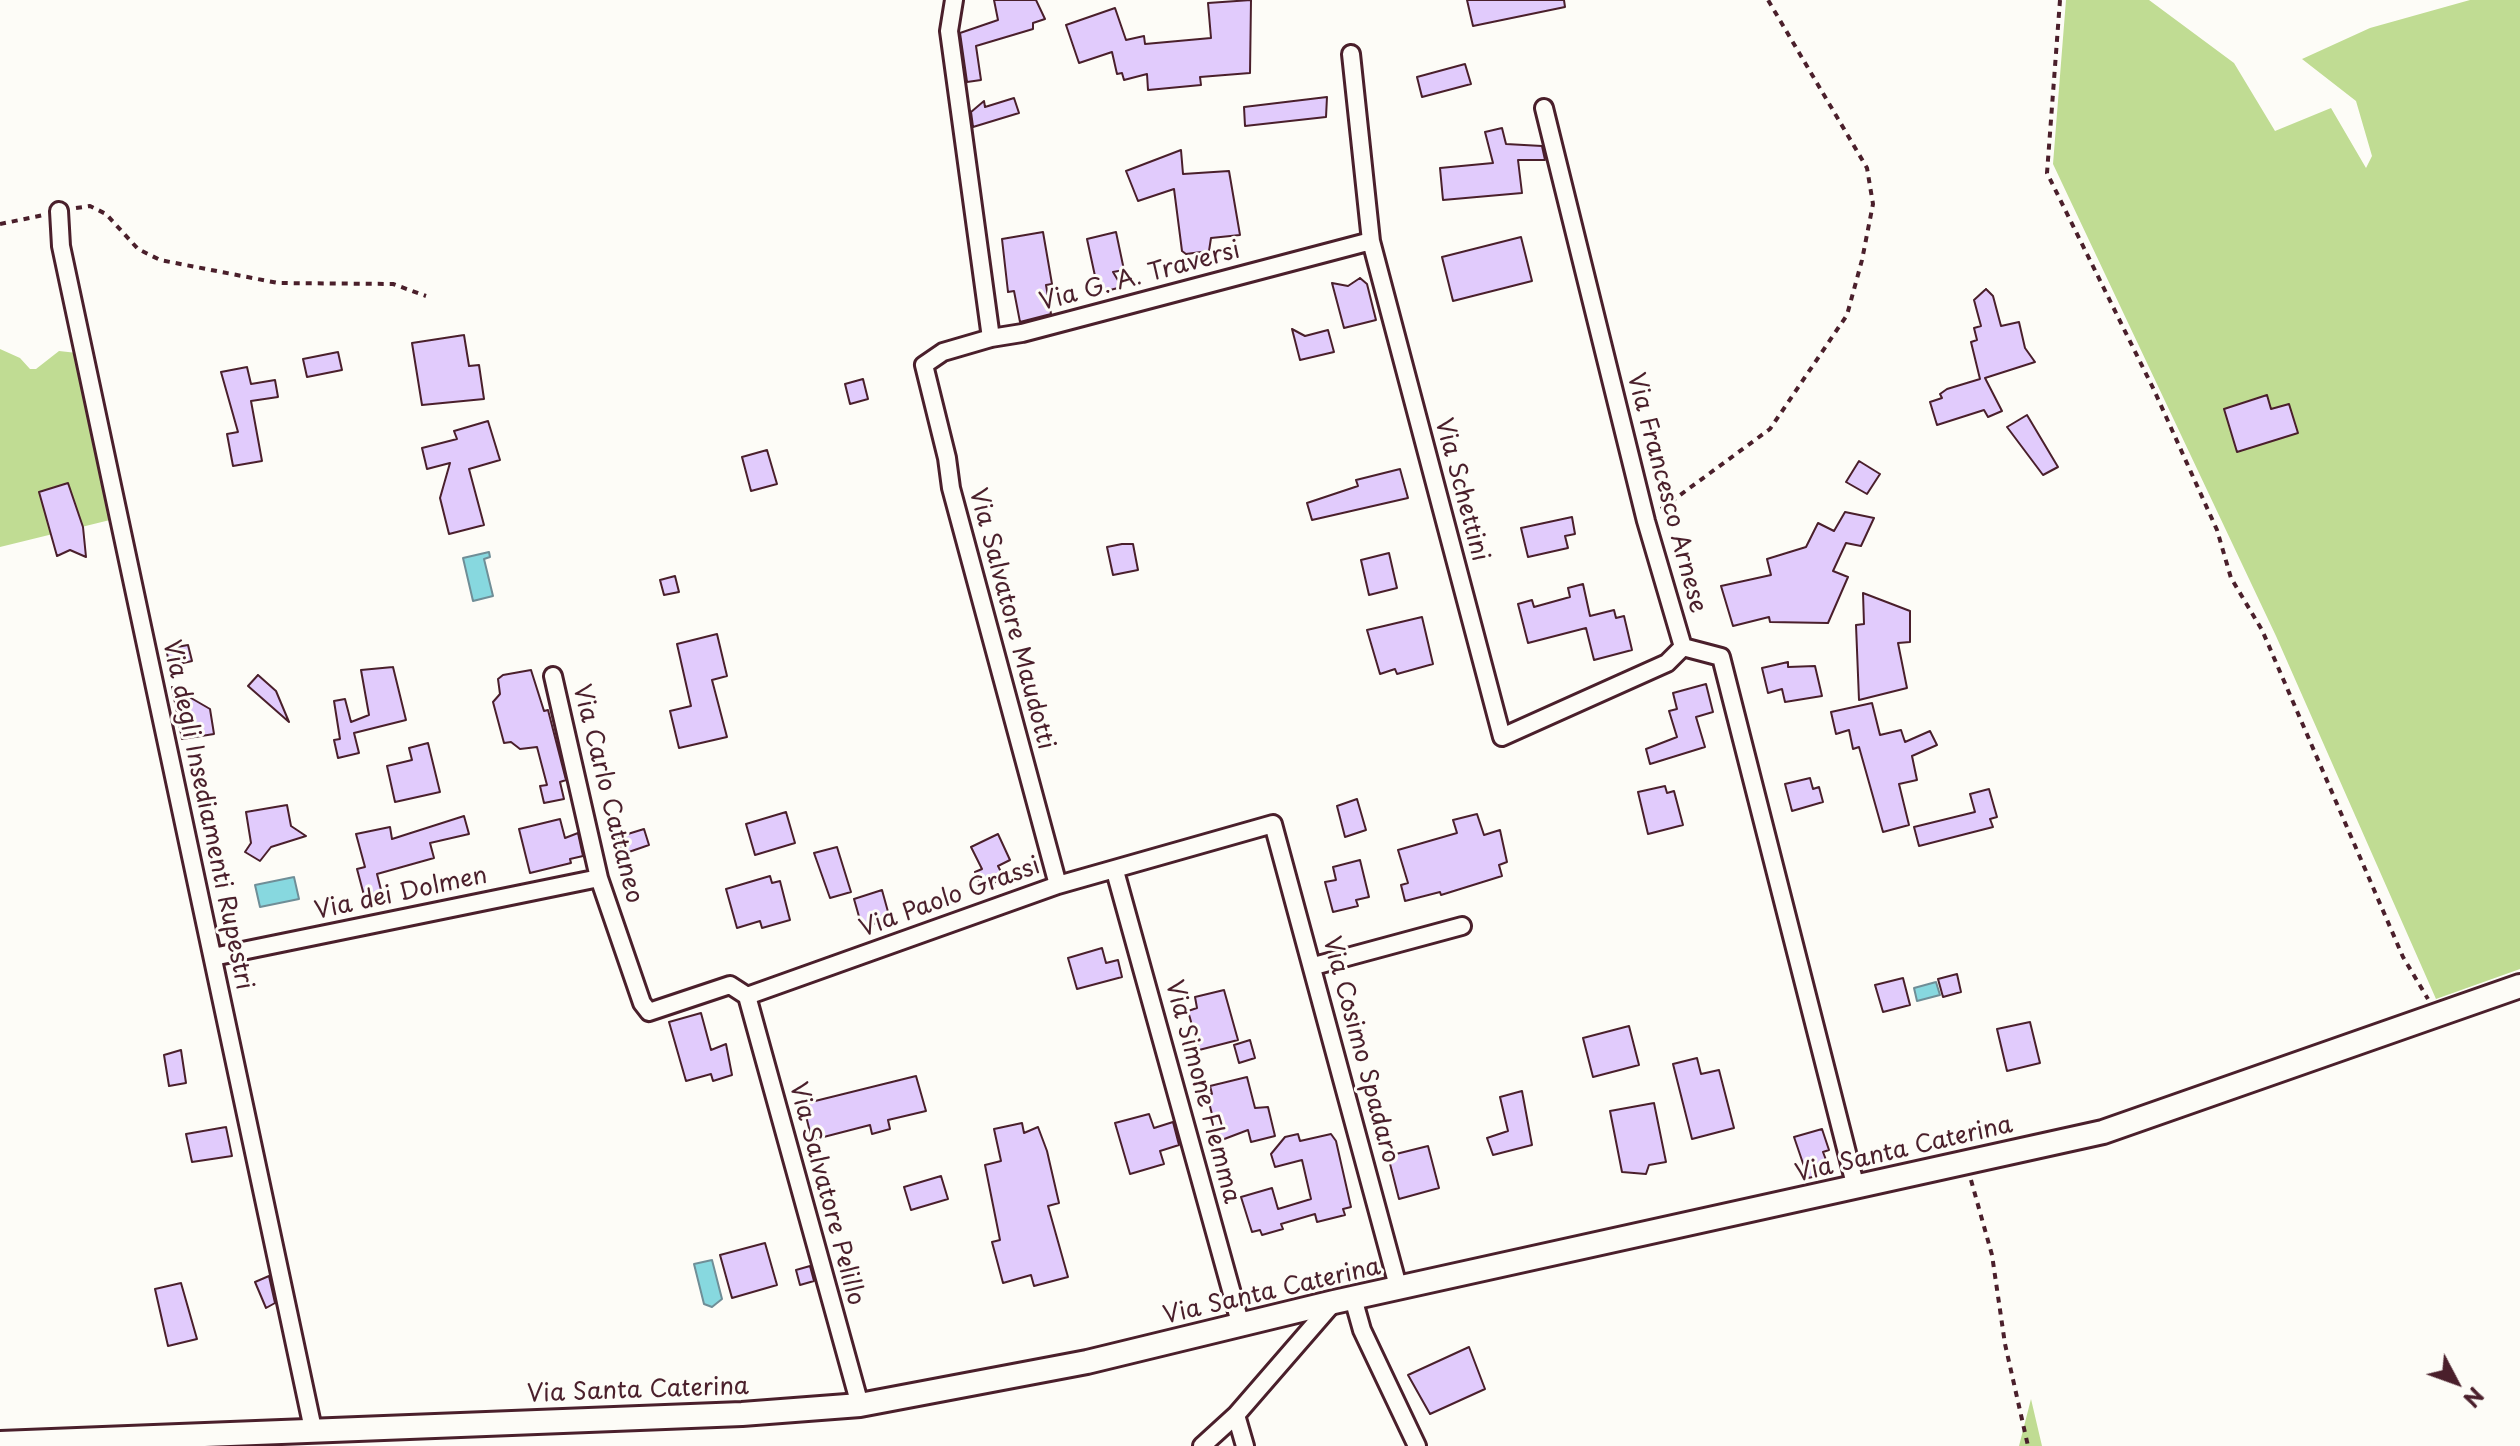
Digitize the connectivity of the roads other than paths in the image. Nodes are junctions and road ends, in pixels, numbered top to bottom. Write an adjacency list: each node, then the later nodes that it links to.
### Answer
1 (954, 0): 6 (street)
2 (1351, 54): 5 (street, Via Schettini)
3 (1544, 108): 8 (street, Via Francesco Arnese)
4 (59, 211): 15 (street, Via degli Insediamenti Rupestri)
5 (1371, 241): 6 (street, Via G. A. Traversi); 8 (street, Via Schettini)
6 (991, 338): 7 (street, Via G. A. Traversi)
7 (924, 365): 13 (street, Via Salvatore Maudotti)
8 (1683, 647): 20 (street, Via Francesco Arnese)
9 (553, 676): 12 (street, Via Carlo Cattaneo)
10 (1273, 824): 11 (street, Via Paolo Grassi); 16 (street, Via Cosimo Spadaro)
11 (1115, 871): 13 (street, Via Paolo Grassi); 23 (street, Via Simone Flemma)
12 (599, 878): 15 (street, Via dei Dolmen); 19 (street, Via Carlo Cattaneo)
13 (1058, 885): 18 (street, Via Paolo Grassi)
14 (1462, 926): 16 (street)
15 (213, 957): 26 (street, Via degli Insediamenti Rupestri)
16 (1314, 966): 21 (street, Via Cosimo Spadaro)
17 (2520, 986): 20 (street, Via Santa Caterina)
18 (747, 996): 19 (street, Via Paolo Grassi); 24 (street, Via Salvatore Pelillo)
19 (649, 1012)
20 (1856, 1188): 21 (street, Via Santa Caterina)
21 (1399, 1290): 22 (street, Via Santa Caterina)
22 (1344, 1300): 23 (street, Via Santa Caterina); 25 (street); 30 (street)
23 (1241, 1326): 24 (street, Via Santa Caterina)
24 (860, 1405): 26 (street, Via Santa Caterina)
25 (1236, 1415): 28 (street); 29 (street)
26 (313, 1429): 27 (street, Via Santa Caterina)
27 (0, 1443)
28 (1202, 1446)
29 (1245, 1446)
30 (1417, 1446)

